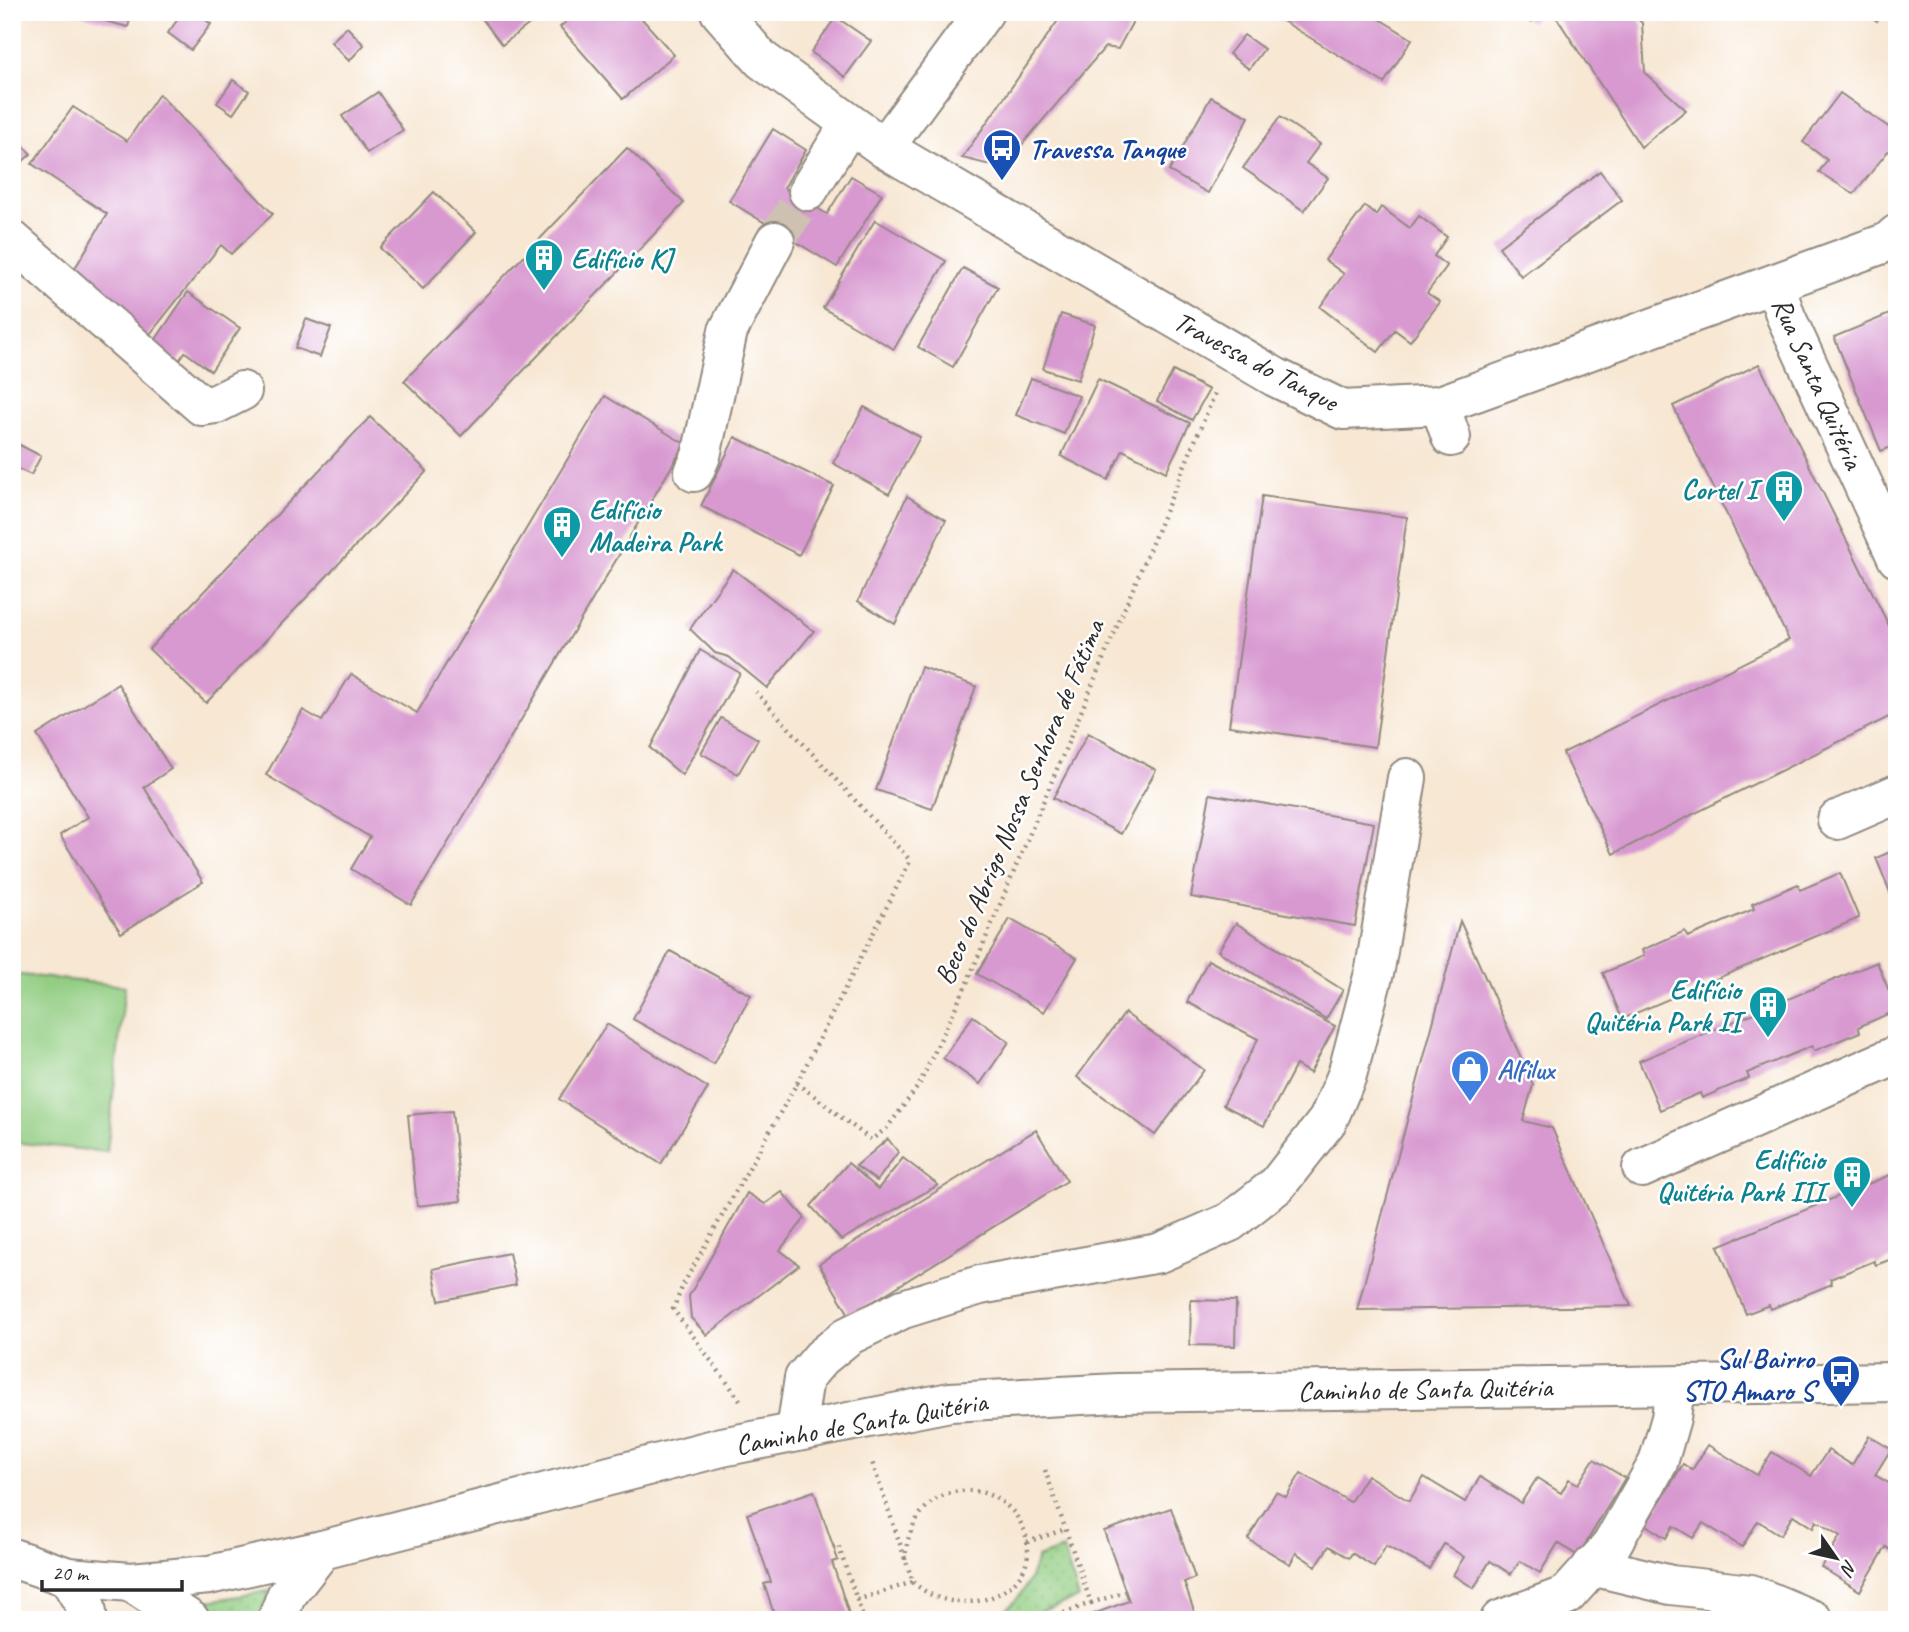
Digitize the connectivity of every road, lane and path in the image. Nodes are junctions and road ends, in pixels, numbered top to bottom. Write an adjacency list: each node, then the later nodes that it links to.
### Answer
1 (720, 12): 3 (street, Travessa do Tanque)
2 (984, 12): 4 (street)
3 (849, 125): 4 (street, Travessa do Tanque); 5 (street)
4 (884, 148): 9 (street, Travessa do Tanque)
5 (808, 191)
6 (1897, 234): 9 (street, Travessa do Tanque)
7 (12, 240): 11 (street)
8 (775, 242): 12 (street)
9 (1775, 285): 13 (street, Rua Santa Quitéria)
10 (1221, 379): 19 (path, Beco do Abrigo Nossa Senhora de Fátima)
11 (242, 391)
12 (694, 472)
13 (1897, 558)
14 (756, 692): 19 (path)
15 (1407, 778): 24 (street)
16 (1897, 794): 17 (street)
17 (1837, 820)
18 (1897, 1055): 20 (street)
19 (797, 1083): 23 (path)
20 (1643, 1168)
21 (1897, 1382): 22 (street, Caminho de Santa Quitéria)
22 (1675, 1387): 24 (street, Caminho de Santa Quitéria); 33 (street)
23 (743, 1404)
24 (796, 1431): 30 (street, Caminho de Santa Quitéria)
25 (870, 1458): 32 (path)
26 (1045, 1470): 27 (path)
27 (1066, 1529): 28 (path); 41 (path)
28 (1027, 1542): 32 (path); 38 (path)
29 (833, 1547): 39 (path)
30 (322, 1550): 35 (street, Caminho de Santa Quitéria); 44 (street)
31 (12, 1558): 34 (street, Caminho de Santa Quitéria)
32 (905, 1560): 36 (path)
33 (1592, 1566): 47 (street); 48 (street)
34 (68, 1577): 35 (street, Caminho de Santa Quitéria); 42 (street)
35 (131, 1582): 43 (street)
36 (913, 1582): 39 (path); 40 (path)
37 (1125, 1592): 41 (path)
38 (1011, 1596)
39 (858, 1600): 45 (path)
40 (931, 1602)
41 (1091, 1603): 46 (path)
42 (88, 1620)
43 (190, 1620)
44 (277, 1620)
45 (864, 1620)
46 (1046, 1620)
47 (1500, 1620)
48 (1812, 1620)

